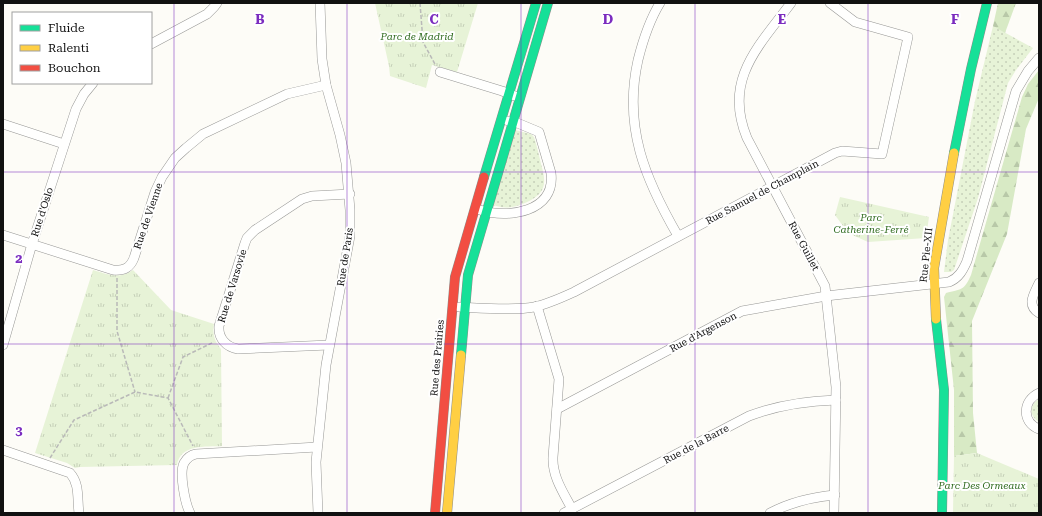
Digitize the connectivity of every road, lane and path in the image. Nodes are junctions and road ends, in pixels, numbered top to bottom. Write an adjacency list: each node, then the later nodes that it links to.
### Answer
1 (217, 3): 10 (street)
2 (320, 3): 14 (street, Rue de Paris)
3 (420, 3): 12 (path)
4 (536, 3): 15 (street, Rue des Prairies)
5 (548, 3): 16 (street)
6 (660, 3): 26 (street)
7 (791, 3): 21 (street, Rue Guillet)
8 (830, 3): 21 (street, Rue Samuel de Champlain)
9 (987, 3): 30 (street, Rue Pie-XII)
10 (152, 43)
11 (1039, 58): 30 (street, Rue d'Argenson)
12 (440, 72): 15 (street)
13 (92, 84): 20 (street, Rue d'Oslo)
14 (326, 85): 22 (street, Rue de Paris); 28 (street, Rue de Vienne)
15 (509, 94): 16 (street); 17 (street, Rue des Prairies)
16 (520, 98): 18 (street)
17 (502, 119): 18 (street); 23 (street, Rue des Prairies)
18 (513, 122): 24 (street); 24 (street)
19 (3, 124): 20 (street)
20 (64, 144): 27 (street, Rue d'Oslo)
21 (772, 186): 26 (street, Rue Samuel de Champlain); 31 (street, Rue Guillet)
22 (350, 194): 36 (street, Rue de Varsovie); 38 (street, Rue de Paris)
23 (475, 208): 24 (street); 32 (street, Rue des Prairies)
24 (486, 212): 34 (street)
25 (3, 235): 27 (street)
26 (678, 236): 33 (street, Rue Samuel de Champlain)
27 (32, 244): 28 (street); 37 (street, Rue d'Oslo)
28 (117, 270): 39 (path)
29 (1039, 283): 35 (street)
30 (933, 284): 31 (street, Rue d'Argenson); 58 (street, Rue Pie-XII)
31 (826, 296): 42 (street, Rue Guillet); 43 (street, Rue d'Argenson)
32 (452, 306): 34 (street, Rue Samuel de Champlain); 54 (street, Rue des Prairies)
33 (537, 306): 34 (street, Rue Samuel de Champlain); 43 (street)
34 (465, 307): 55 (street)
35 (1039, 313)
36 (221, 338): 38 (street, Rue de Varsovie); 41 (path)
37 (3, 345)
38 (329, 345): 45 (street, Rue de Paris)
39 (135, 392): 41 (path); 48 (path)
40 (1039, 393): 44 (street)
41 (168, 398): 47 (path)
42 (836, 400): 49 (street, Rue Guillet); 50 (street, Rue de la Barre)
43 (557, 409): 50 (street)
44 (1039, 429)
45 (317, 447): 47 (street); 53 (street, Rue de Paris)
46 (3, 450): 48 (street)
47 (196, 454): 52 (street)
48 (46, 464): 51 (street)
49 (835, 495): 56 (street); 57 (street, Rue Guillet)
50 (568, 511)
51 (79, 513)
52 (190, 513)
53 (318, 513)
54 (435, 513)
55 (447, 513)
56 (770, 513)
57 (834, 513)
58 (942, 513)

